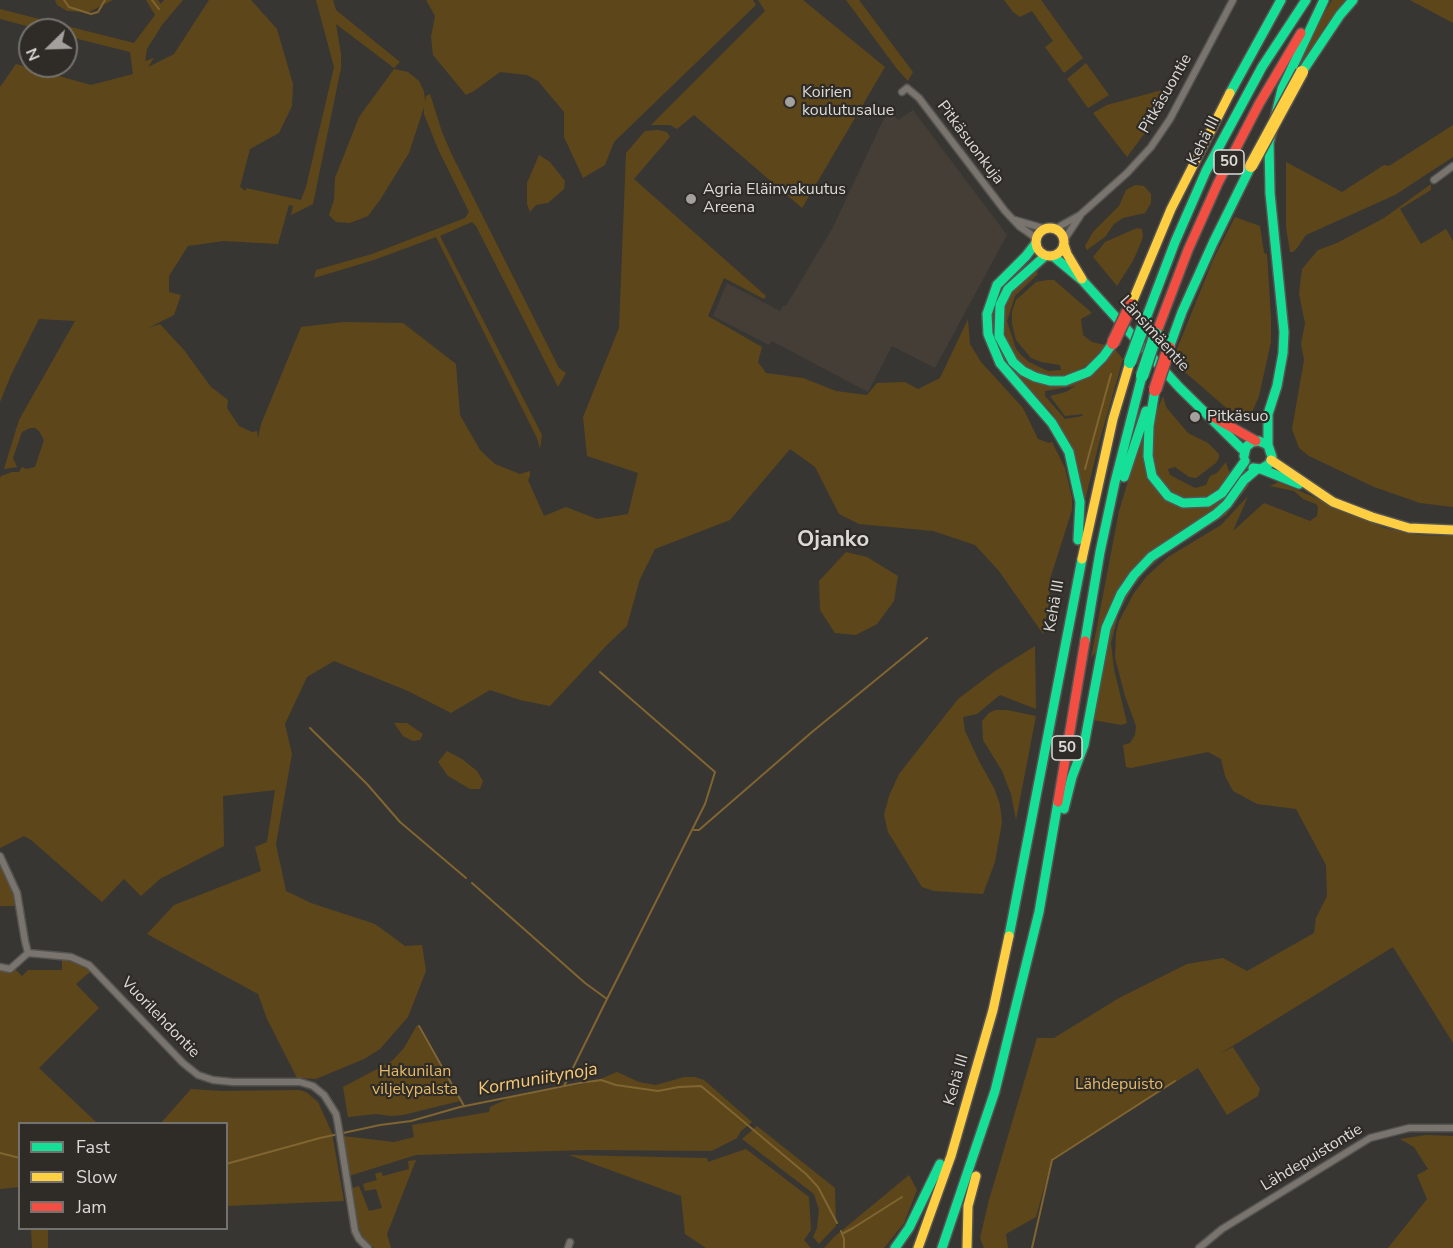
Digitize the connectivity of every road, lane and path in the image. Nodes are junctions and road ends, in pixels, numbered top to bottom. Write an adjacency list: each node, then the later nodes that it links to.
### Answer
1 (1233, 0): 13 (street, Pitkäsuontie)
2 (1275, 0): 8 (main road)
3 (1281, 0): 8 (main road)
4 (1298, 0): 9 (main road)
5 (1306, 0): 9 (main road, Kehä III / 50)
6 (1323, 0): 22 (main road); 29 (main road, Kehä III / 50, bridge)
7 (1353, 0): 20 (main road, bridge)
8 (1258, 40): 18 (main road, bridge)
9 (1262, 67): 28 (main road, Kehä III / 50, bridge)
10 (902, 92): 14 (street, Pitkäsuonkuja)
11 (1453, 166): 12 (street)
12 (1434, 180)
13 (1080, 216): 15 (street, Pitkäsuontie); 17 (street, Pitkäsuontie)
14 (1015, 220): 15 (street); 16 (street, Pitkäsuonkuja)
15 (1050, 229): 16 (main road); 17 (main road)
16 (1036, 241): 18 (main road); 28 (main road)
17 (1064, 242): 18 (main road); 19 (main road, Länsimäentie)
18 (1049, 256): 19 (main road, Länsimäentie)
19 (1083, 281): 21 (main road, Länsimäentie)
20 (1155, 390): 23 (main road); 29 (main road)
21 (1201, 408): 22 (main road, Länsimäentie); 23 (main road, Länsimäentie)
22 (1262, 443): 23 (main road); 24 (main road)
23 (1245, 456): 25 (main road)
24 (1271, 460): 25 (main road); 26 (main road)
25 (1259, 469): 26 (main road); 31 (main road)
26 (1308, 486): 27 (main road)
27 (1453, 530)
28 (1077, 577): 34 (main road, Kehä III / 50)
29 (1095, 585): 31 (main road, Kehä III / 50)
30 (0, 856): 32 (street)
31 (1039, 912): 35 (main road, Kehä III / 50)
32 (28, 953): 33 (street); 37 (street, Vuorilehdontie)
33 (0, 968)
34 (966, 1109): 38 (main road); 39 (main road, Kehä III / 50)
35 (984, 1128): 40 (main road, Kehä III / 50); 41 (main road)
36 (1453, 1128): 42 (street, Lähdepuistontie)
37 (368, 1248)
38 (895, 1248)
39 (918, 1248)
40 (942, 1248)
41 (967, 1248)
42 (1199, 1248)

